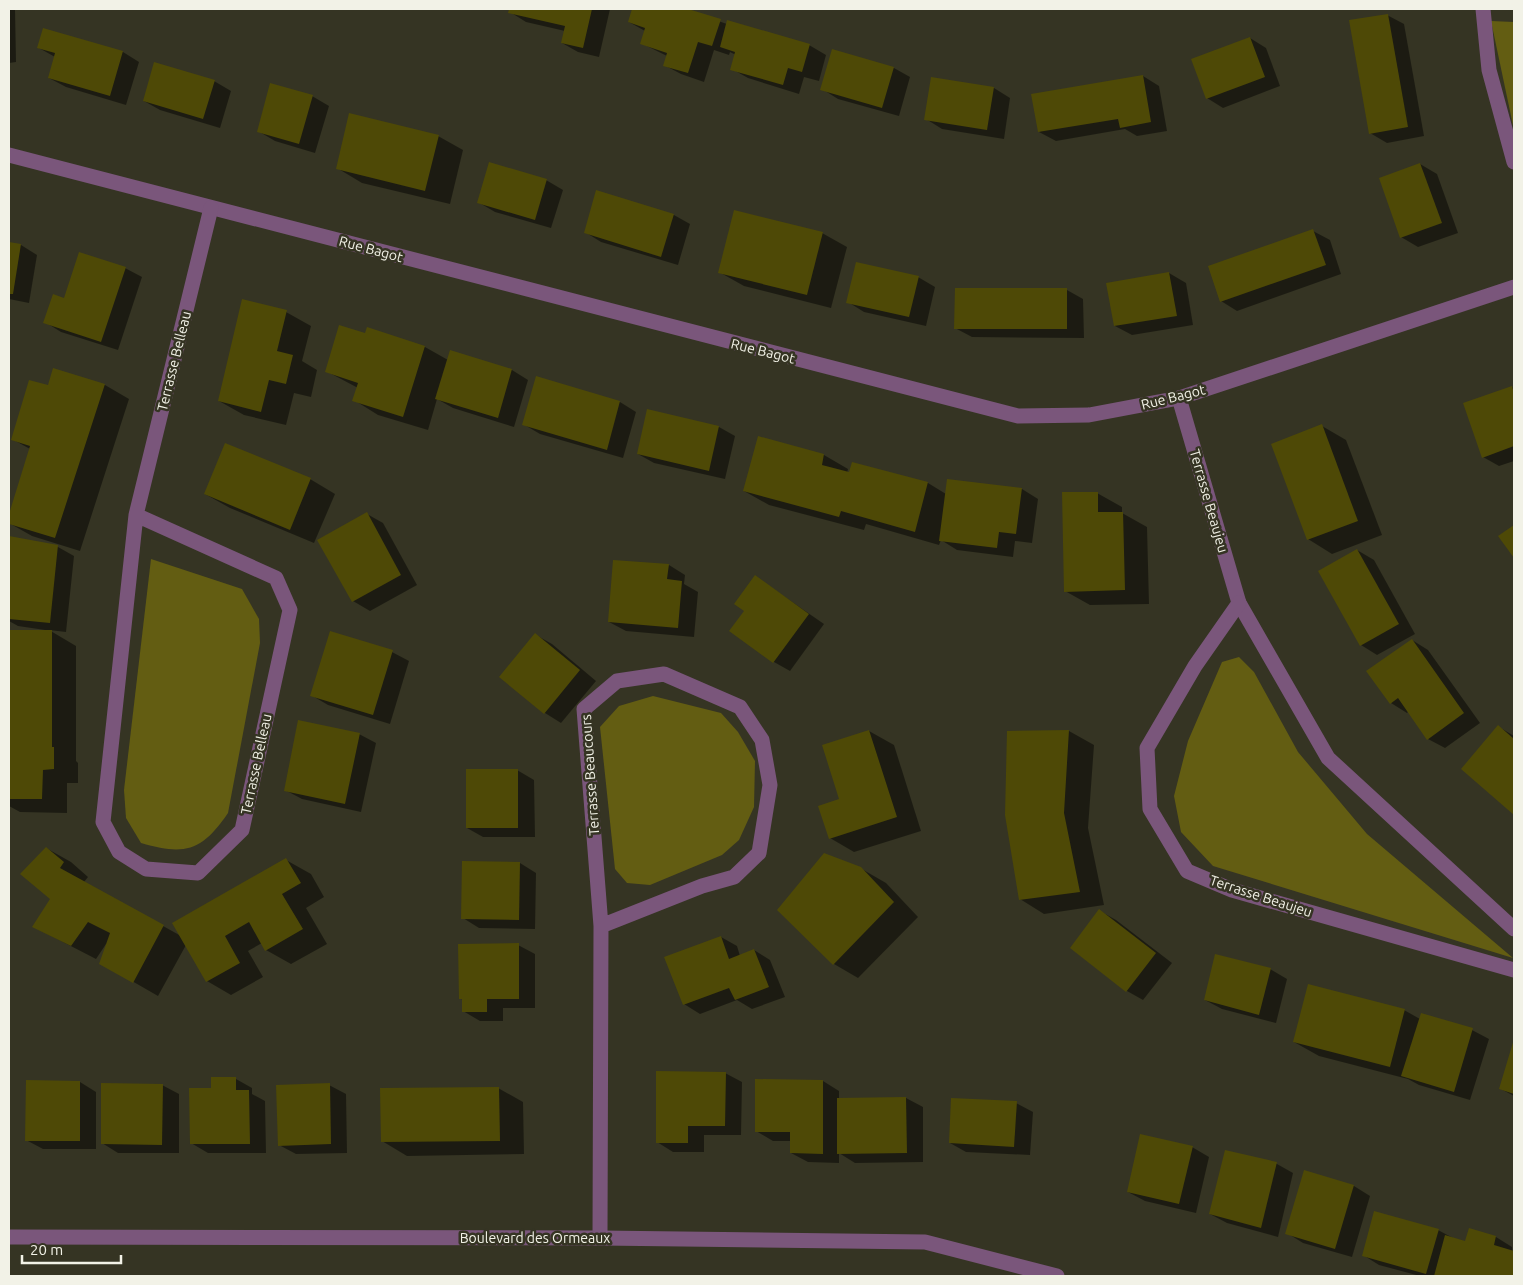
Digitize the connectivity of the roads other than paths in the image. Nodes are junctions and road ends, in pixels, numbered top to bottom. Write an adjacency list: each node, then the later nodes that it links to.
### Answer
1 (1483, 9): 3 (street)
2 (9, 155): 4 (street, Rue Bagot)
3 (1514, 162)
4 (211, 208): 6 (street, Rue Bagot); 7 (street, Terrasse Belleau)
5 (1514, 287): 6 (street, Rue Bagot)
6 (1180, 398): 8 (street, Terrasse Beaujeu)
7 (136, 515): 7 (street, Terrasse Belleau)
8 (1239, 603): 10 (street, Terrasse Beaujeu); 11 (street, Terrasse Beaujeu)
9 (601, 926): 9 (street, Terrasse Beaucours); 13 (street, Terrasse Beaucours)
10 (1514, 929)
11 (1514, 970)
12 (9, 1237): 13 (street, Boulevard des Ormeaux)
13 (600, 1238): 14 (street, Boulevard des Ormeaux)
14 (1057, 1276)

